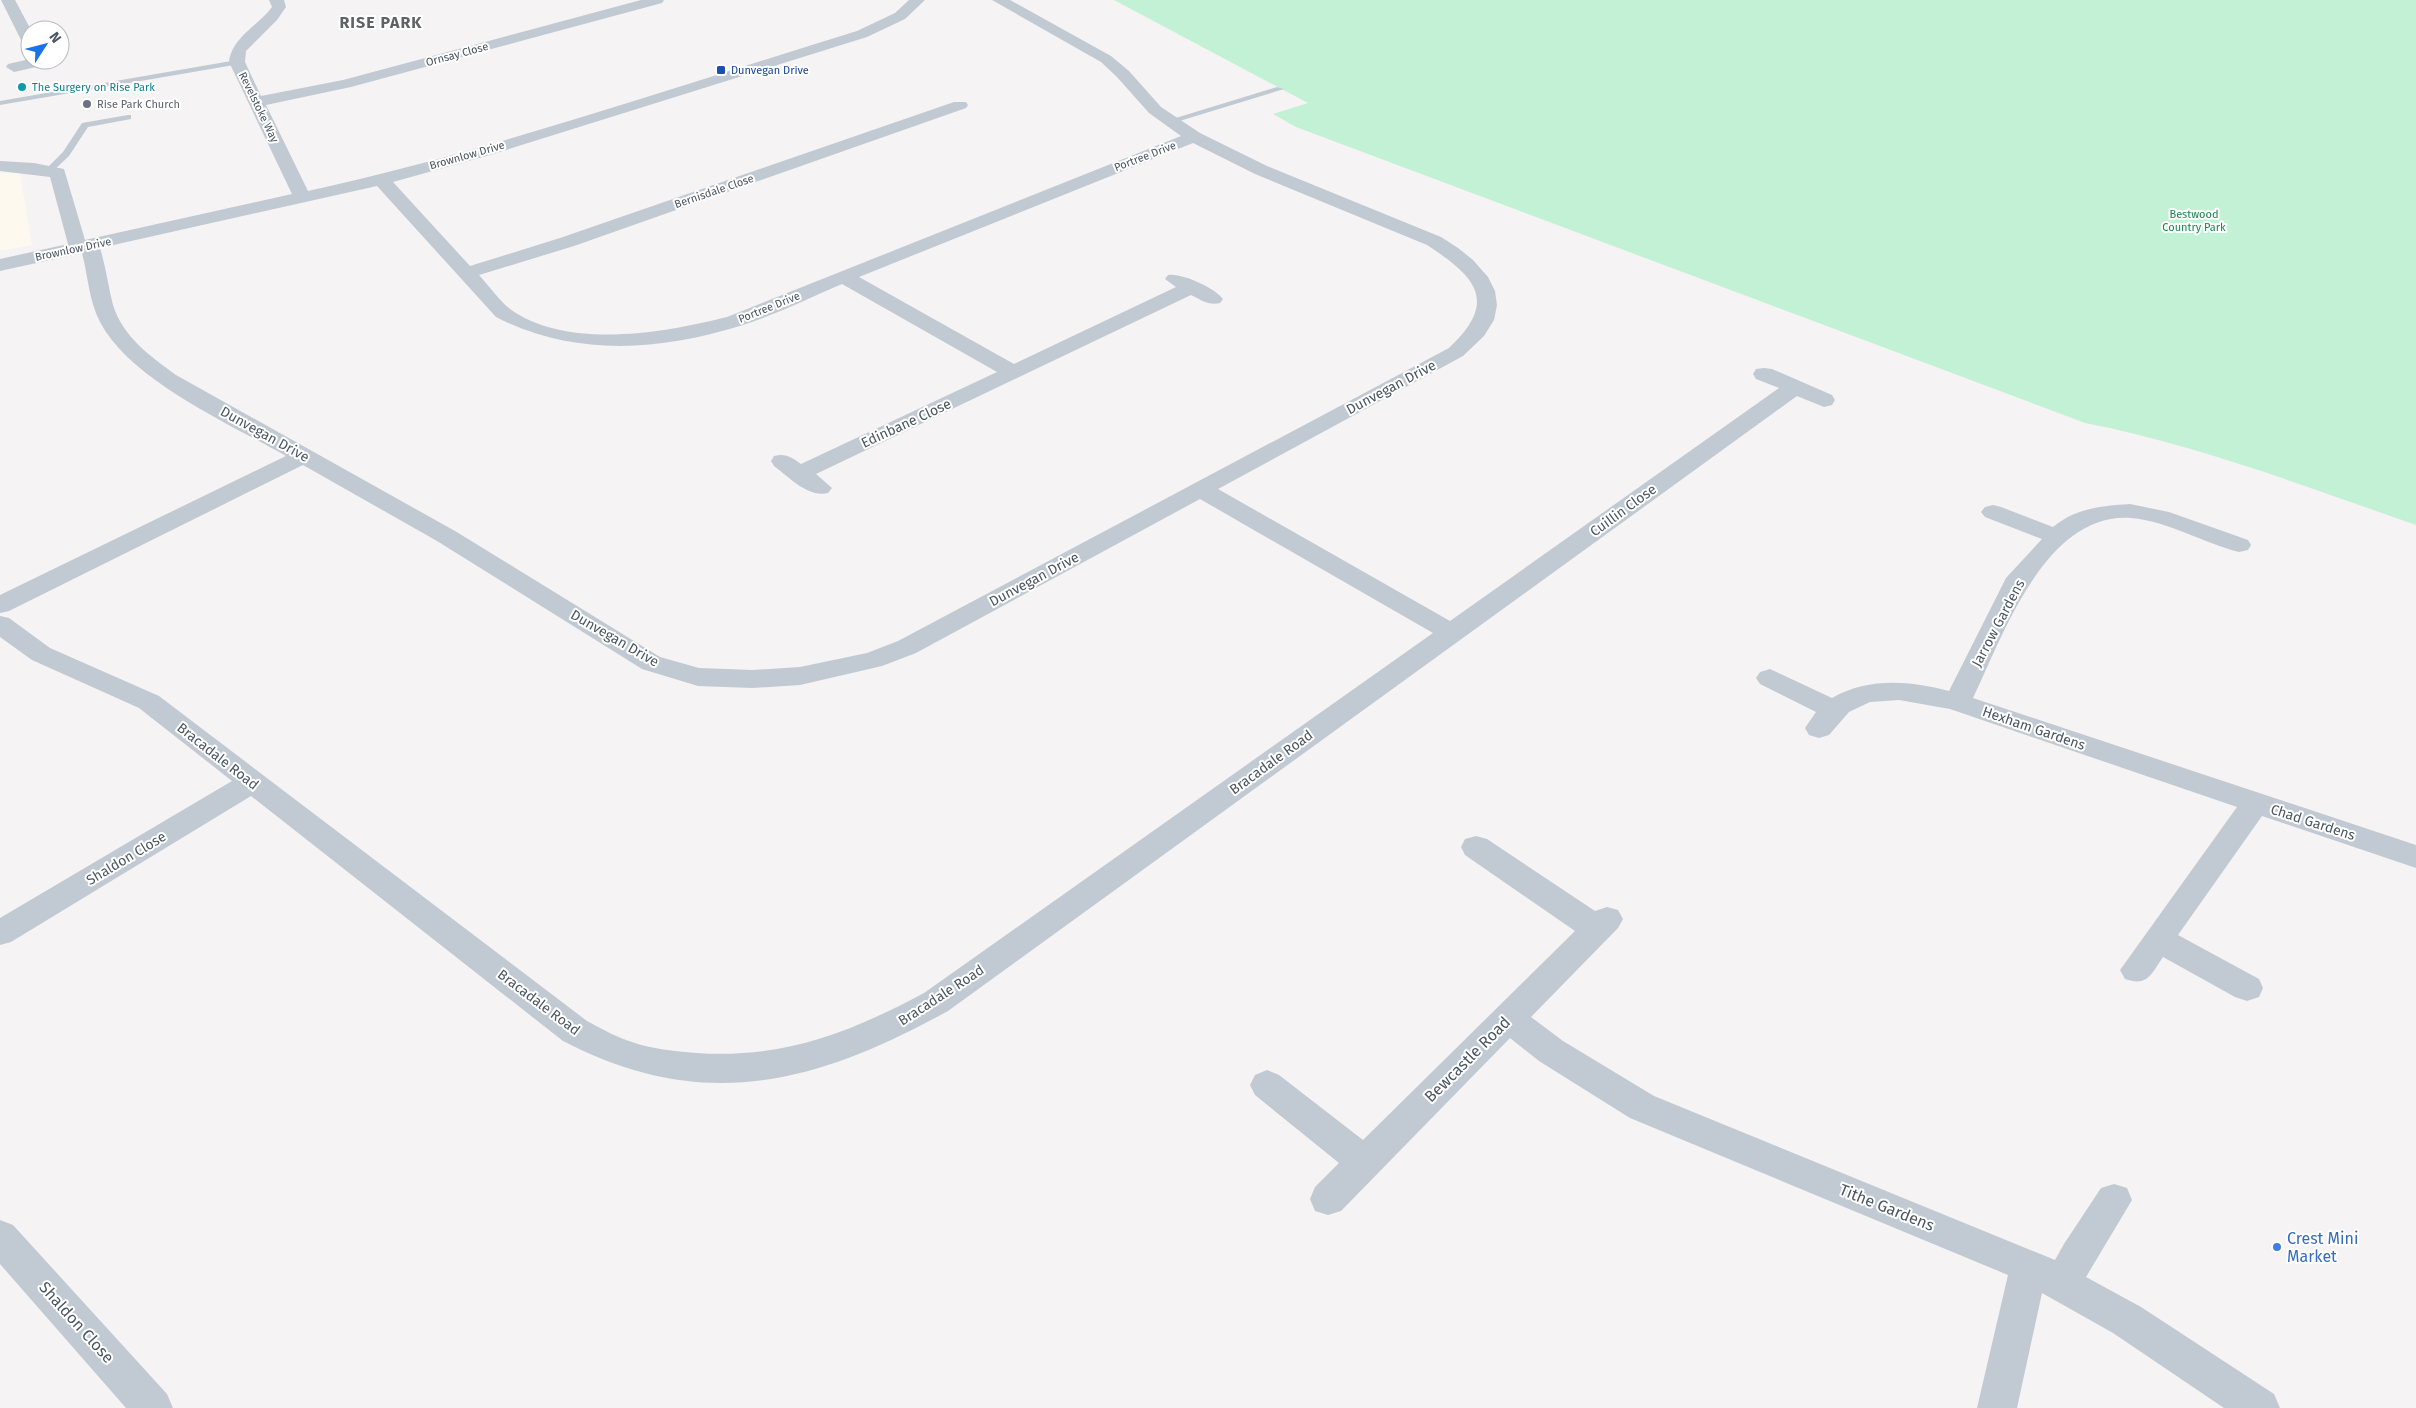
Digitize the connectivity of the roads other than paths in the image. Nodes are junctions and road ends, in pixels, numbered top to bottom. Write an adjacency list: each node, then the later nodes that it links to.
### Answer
1 (8, 0): 6 (street)
2 (276, 0): 7 (street, Revelstoke Way)
3 (657, 0): 11 (street, Ornsay Close)
4 (918, 0): 19 (street, Brownlow Drive)
5 (999, 0): 15 (street, Dunvegan Drive)
6 (20, 23)
7 (237, 62): 11 (street, Revelstoke Way); 12 (lane)
8 (20, 66): 9 (street)
9 (14, 67)
10 (1280, 88): 15 (lane)
11 (256, 102): 20 (street, Revelstoke Way)
12 (0, 103)
13 (961, 105): 23 (street, Bernisdale Close)
14 (128, 117): 18 (lane)
15 (1170, 121): 16 (street, Dunvegan Drive)
16 (1194, 137): 24 (street, Portree Drive); 32 (street, Dunvegan Drive)
17 (0, 166): 18 (street)
18 (49, 170): 21 (street, Dunvegan Drive)
19 (381, 180): 20 (street, Brownlow Drive); 23 (street, Portree Drive)
20 (302, 197): 21 (street, Brownlow Drive)
21 (83, 246): 22 (street, Brownlow Drive); 30 (street, Dunvegan Drive)
22 (0, 265)
23 (466, 272): 24 (street, Portree Drive)
24 (844, 277): 26 (street)
25 (1213, 299): 26 (street, Edinbane Close)
26 (1013, 372): 31 (street, Edinbane Close)
27 (1764, 374): 28 (street)
28 (1795, 387): 29 (street); 38 (street, Cuillin Close)
29 (1824, 400)
30 (303, 456): 32 (street, Dunvegan Drive); 36 (street)
31 (820, 488)
32 (1200, 489): 38 (street)
33 (1993, 512): 34 (street)
34 (2056, 537): 35 (street, Jarrow Gardens); 40 (street, Jarrow Gardens)
35 (2239, 545)
36 (0, 605)
37 (0, 624): 41 (street, Bracadale Road)
38 (1452, 633): 41 (street, Bracadale Road)
39 (1770, 678): 40 (street, Hexham Gardens)
40 (1956, 702): 42 (street, Hexham Gardens)
41 (252, 782): 45 (street, Shaldon Close)
42 (2256, 803): 44 (street, Chad Gardens); 46 (street, Chad Gardens)
43 (1476, 847): 49 (street, Bewcastle Road)
44 (2416, 857)
45 (0, 933)
46 (2158, 939): 47 (street, Chad Gardens); 48 (street)
47 (2136, 970)
48 (2247, 988)
49 (1508, 1018): 51 (street, Bewcastle Road); 55 (street, Tithe Gardens)
50 (1267, 1085): 51 (street)
51 (1364, 1162): 52 (street, Bewcastle Road)
52 (1328, 1199)
53 (2114, 1200): 56 (street)
54 (0, 1237): 57 (street, Shaldon Close)
55 (2029, 1266): 56 (street, Tithe Gardens); 58 (street)
56 (2063, 1284): 59 (street, Tithe Gardens)
57 (153, 1408)
58 (1997, 1408)
59 (2260, 1408)

